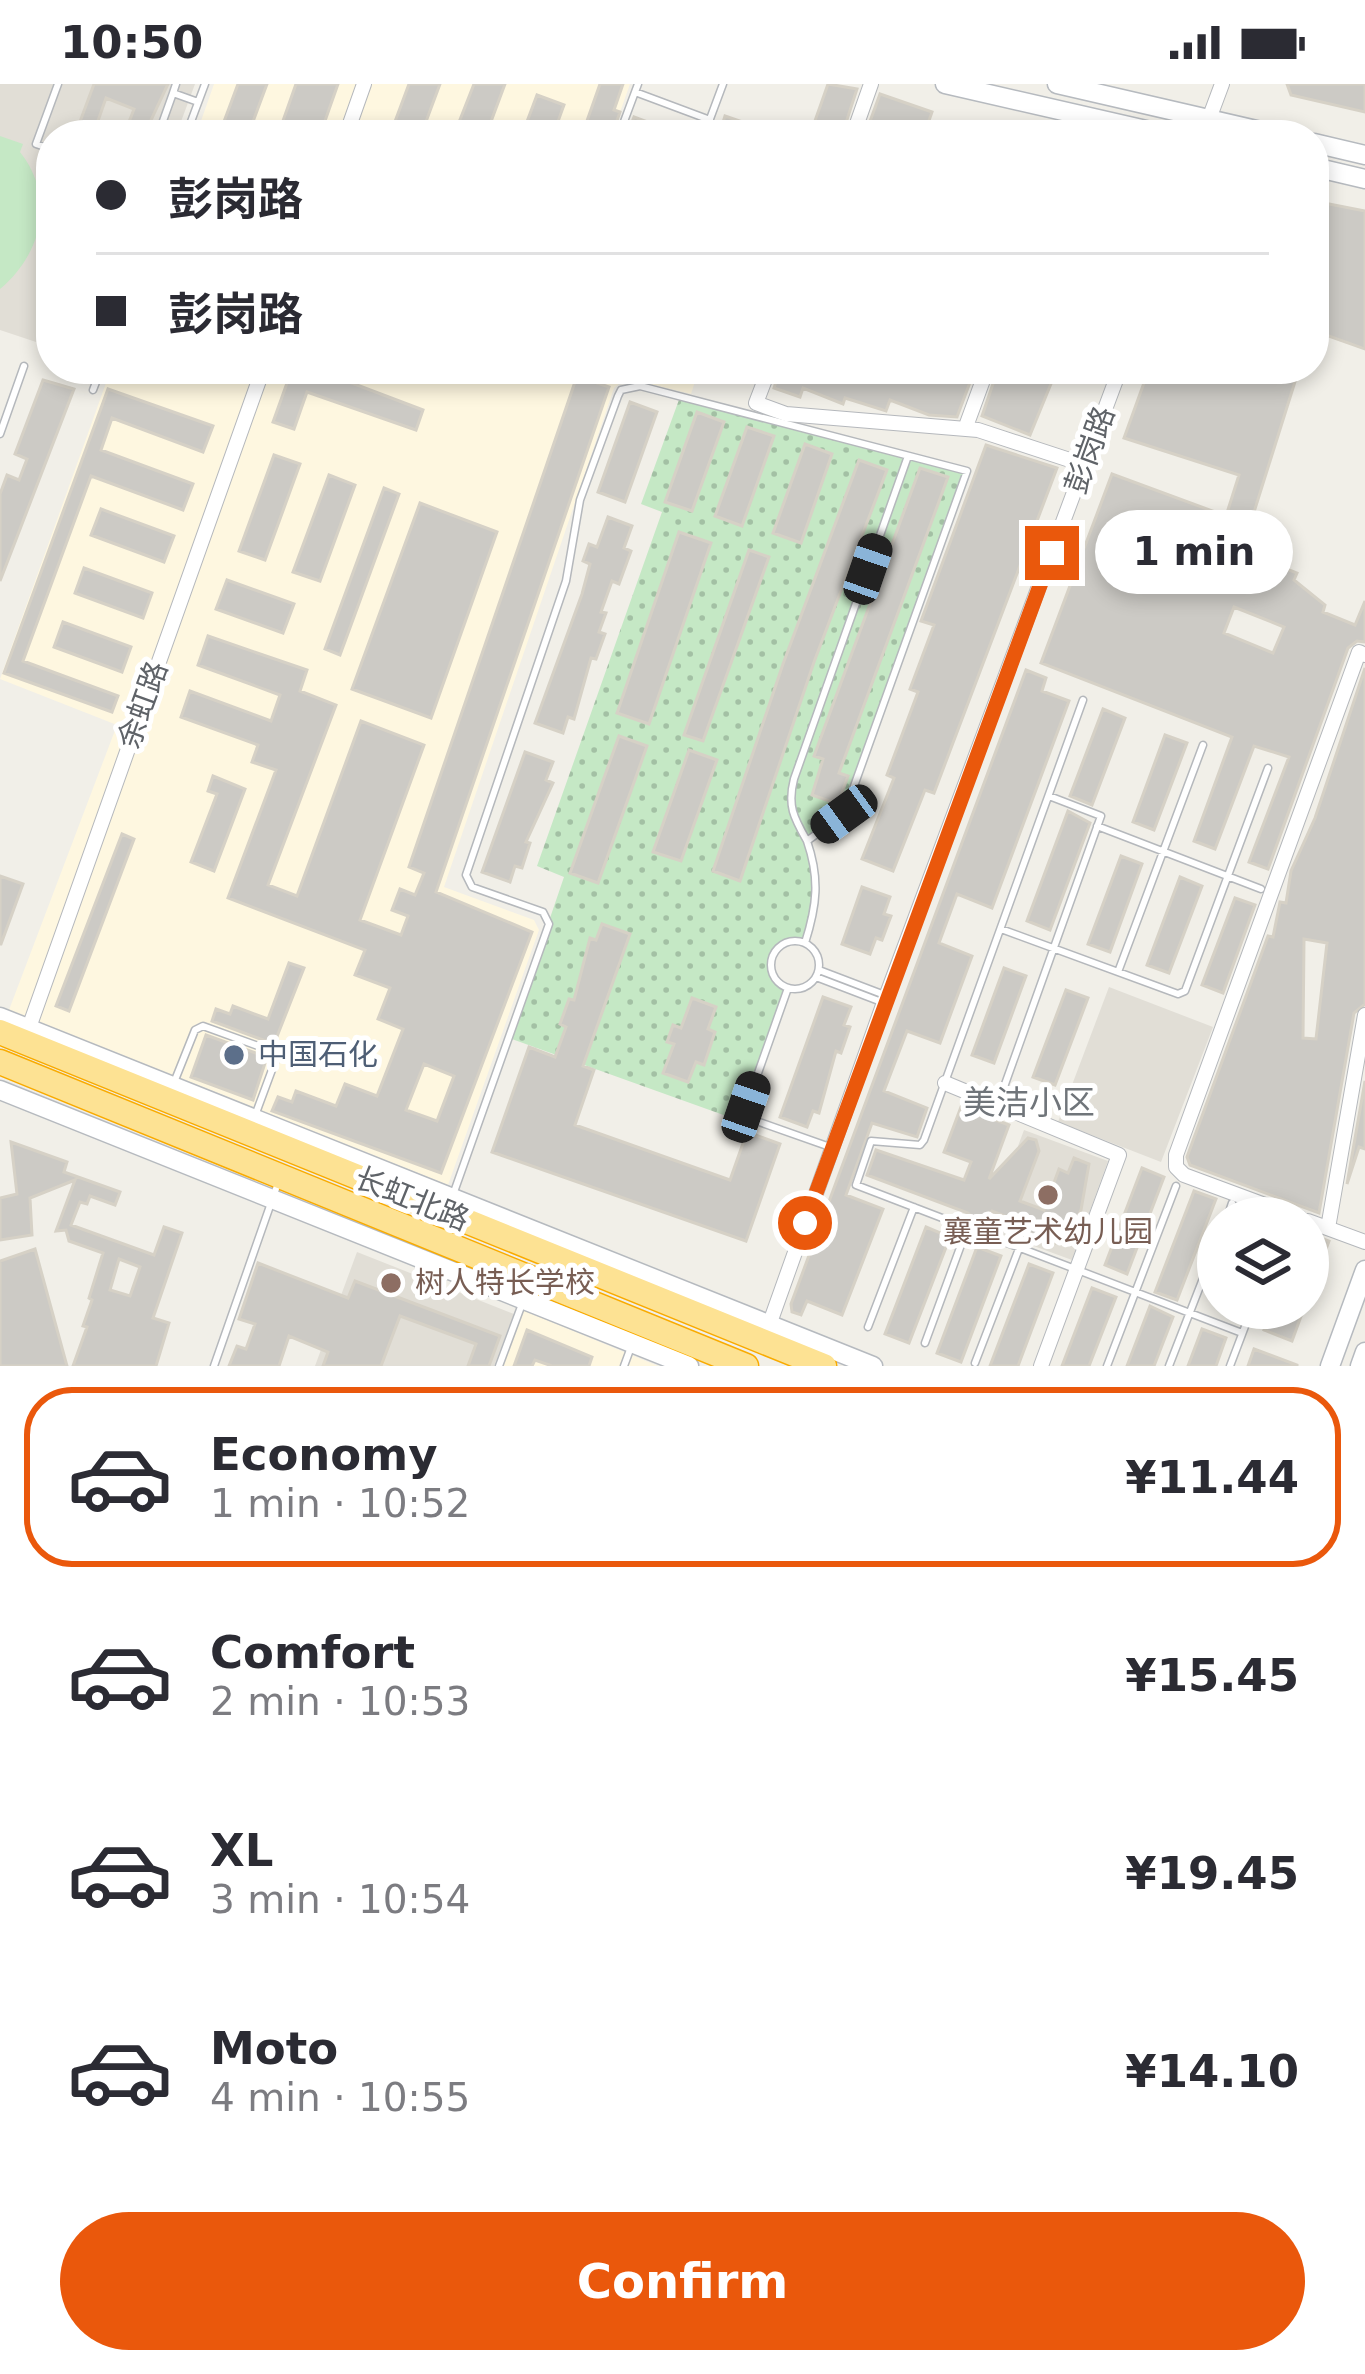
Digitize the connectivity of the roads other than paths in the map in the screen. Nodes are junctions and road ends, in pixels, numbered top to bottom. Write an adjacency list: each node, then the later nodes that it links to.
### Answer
1 (58, 84): 13 (lane)
2 (205, 84): 11 (lane)
3 (364, 84): 16 (street)
4 (723, 84): 18 (lane)
5 (872, 84): 19 (street)
6 (945, 84): 12 (street)
7 (1057, 84): 22 (street)
8 (1222, 84): 23 (street)
9 (175, 88): 11 (lane); 14 (lane)
10 (637, 88): 17 (lane); 18 (lane)
11 (198, 103): 15 (lane)
12 (1082, 116): 20 (street); 21 (street)
13 (45, 120)
14 (163, 120)
15 (192, 120)
16 (351, 120)
17 (625, 120)
18 (710, 120)
19 (859, 120)
20 (1081, 120)
21 (1100, 120)
22 (1182, 120)
23 (1209, 120)
24 (1329, 146): 25 (street)
25 (1365, 154)
26 (1329, 170): 27 (street)
27 (1365, 178)
28 (24, 366): 36 (lane)
29 (95, 384): 34 (lane)
30 (256, 384): 58 (street, 余虹路)
31 (763, 384): 35 (street)
32 (982, 384): 35 (street)
33 (1115, 384): 38 (street, 彭岗路)
34 (93, 390)
35 (965, 429): 38 (street)
36 (0, 434)
37 (908, 456): 45 (lane); 45 (lane); 68 (lane)
38 (1085, 465): 55 (street, 彭岗路)
39 (1365, 655): 69 (street)
40 (1083, 700): 43 (lane)
41 (1203, 745): 46 (lane)
42 (1268, 768): 47 (lane)
43 (1048, 796): 44 (lane); 49 (lane)
44 (1097, 826): 46 (lane); 51 (lane)
45 (807, 841): 50 (lane)
46 (1163, 851): 47 (lane); 52 (lane)
47 (1227, 876): 48 (lane); 52 (lane)
48 (1262, 889)
49 (1000, 929): 51 (lane); 60 (lane)
50 (805, 943): 53 (lane); 54 (lane)
51 (1053, 949): 52 (lane); 63 (lane)
52 (1118, 972)
53 (817, 973): 54 (lane); 55 (lane)
54 (788, 988): 65 (lane)
55 (885, 999): 65 (street, 彭岗路)
56 (1365, 1016): 71 (street)
57 (0, 1017): 58 (street)
58 (17, 1034): 61 (street); 85 (highway, 长虹北路)
59 (0, 1062): 67 (highway, 长虹北路)
60 (945, 1083): 63 (street); 70 (lane)
61 (173, 1085): 64 (street); 64 (lane)
62 (0, 1090): 67 (street)
63 (998, 1104): 76 (street)
64 (254, 1117): 68 (street)
65 (832, 1148): 85 (street, 彭岗路)
66 (1176, 1186): 79 (lane)
67 (277, 1187): 78 (highway, 长虹北路); 90 (lane)
68 (453, 1196): 85 (street)
69 (1243, 1197)
70 (914, 1206): 72 (lane); 82 (lane)
71 (1329, 1222)
72 (968, 1226): 75 (lane); 87 (lane)
73 (1329, 1228): 74 (street)
74 (1365, 1242)
75 (1020, 1246): 76 (lane); 89 (lane)
76 (1078, 1268): 79 (lane); 97 (street)
77 (1365, 1270): 101 (street)
78 (528, 1289): 84 (highway, 长虹北路); 91 (lane)
79 (1136, 1291): 81 (lane); 98 (lane)
80 (1197, 1294): 81 (lane)
81 (1190, 1312): 86 (lane); 99 (lane)
82 (868, 1327)
83 (1244, 1329): 86 (lane)
84 (636, 1333): 92 (lane); 93 (street); 94 (highway, 长虹北路)
85 (767, 1333): 95 (highway, 长虹北路); 96 (street)
86 (1242, 1334): 100 (lane)
87 (925, 1343)
88 (1365, 1352): 102 (street)
89 (975, 1364)
90 (214, 1366)
91 (499, 1366)
92 (624, 1366)
93 (688, 1366)
94 (746, 1366)
95 (824, 1366)
96 (873, 1366)
97 (1041, 1366)
98 (1107, 1366)
99 (1169, 1366)
100 (1230, 1366)
101 (1330, 1366)
102 (1360, 1366)

